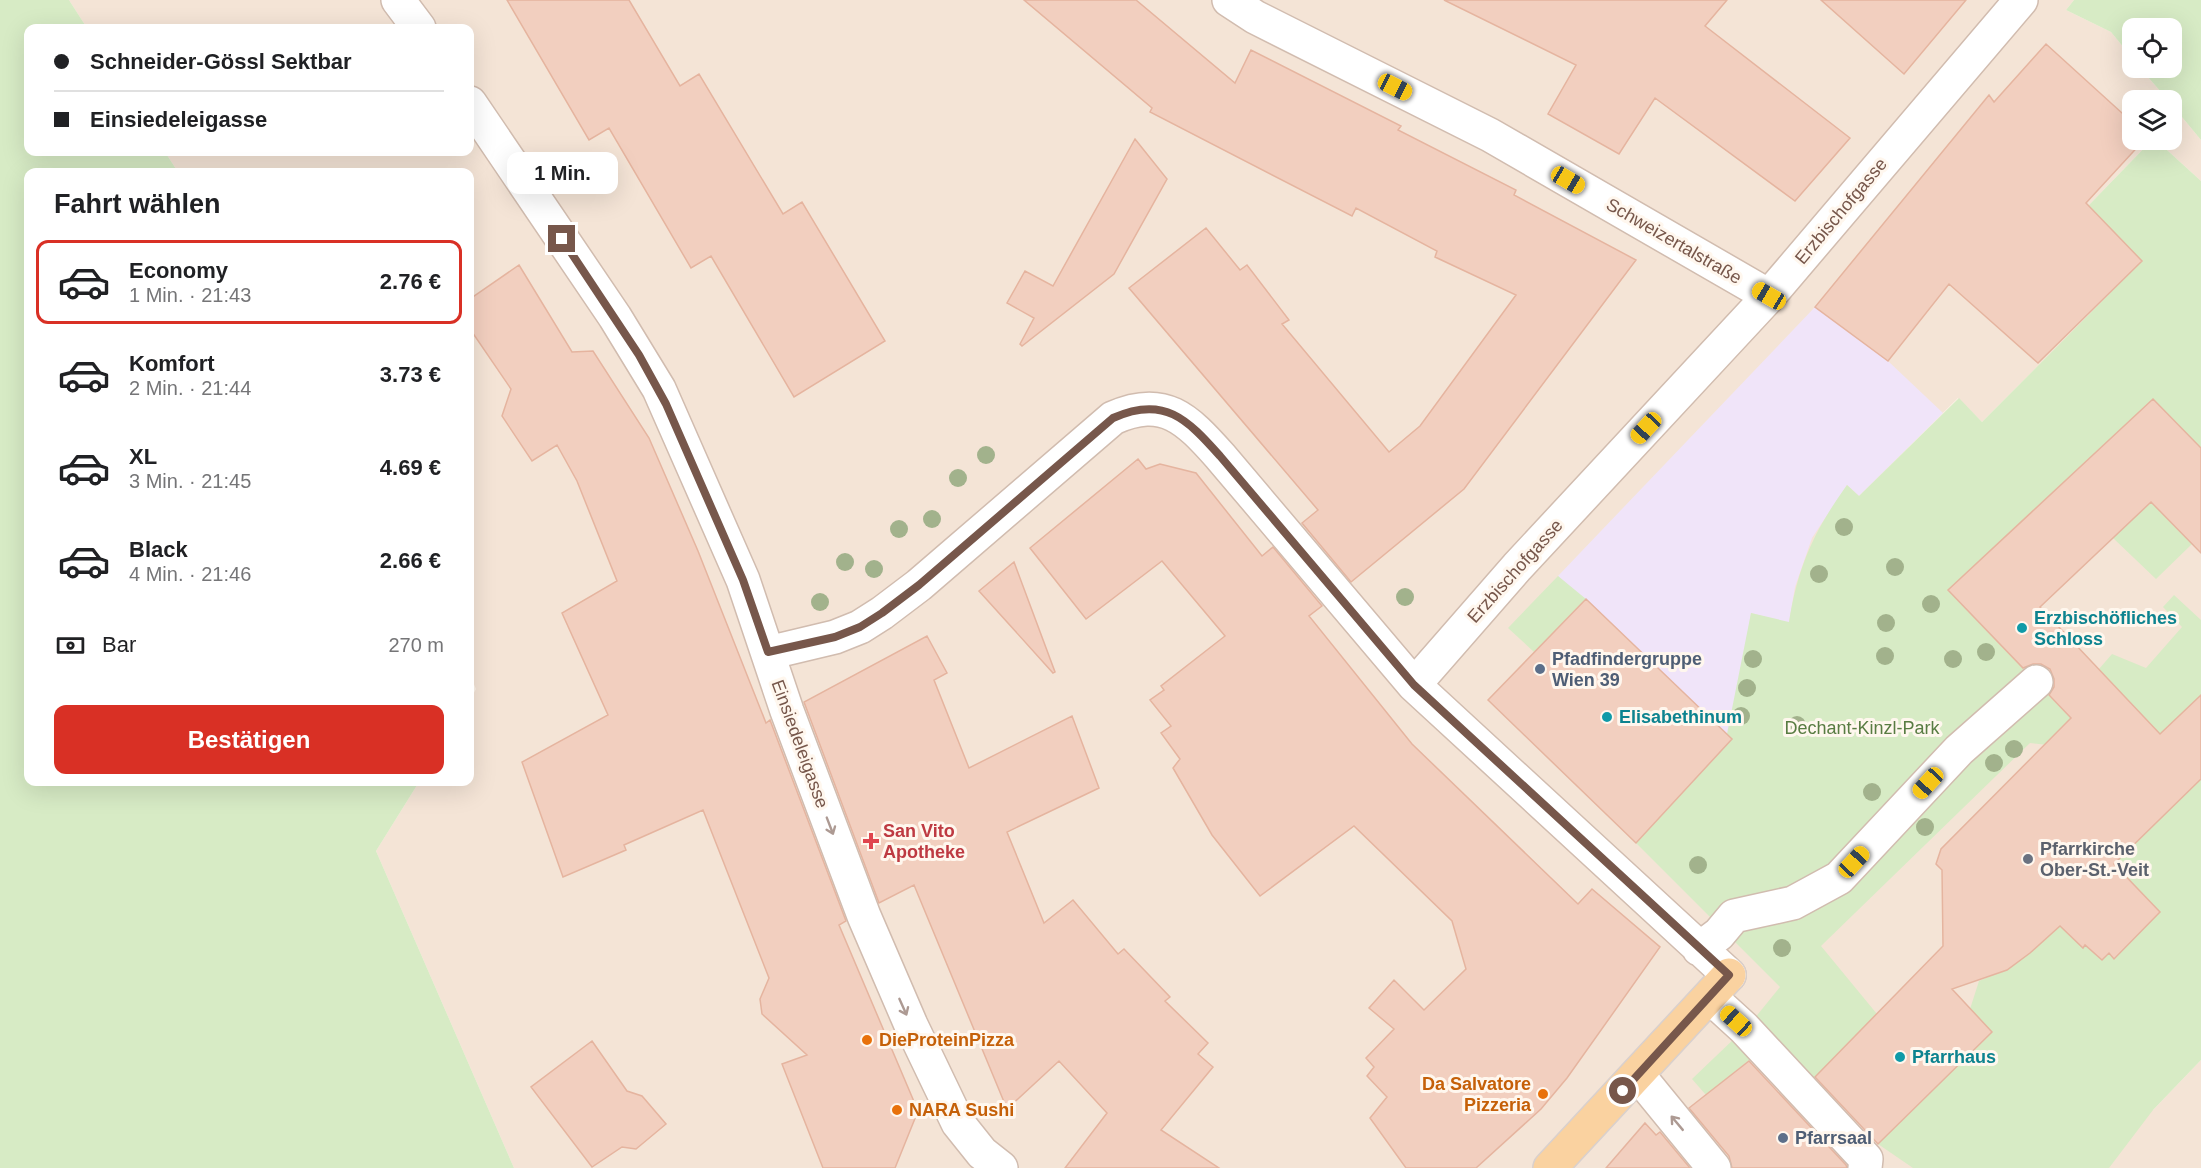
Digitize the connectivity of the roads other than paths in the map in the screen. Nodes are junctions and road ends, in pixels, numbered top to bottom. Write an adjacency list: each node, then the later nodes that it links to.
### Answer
1 (398, 0): 4 (street)
2 (1229, 0): 6 (street, Schweizertalstraße)
3 (2021, 0): 6 (street, Erzbischofgasse)
4 (416, 24)
5 (474, 109): 7 (street, Einsiedeleigasse)
6 (1769, 296): 9 (street, Erzbischofgasse)
7 (768, 652): 9 (street); 13 (street, Einsiedeleigasse, one-way to 13)
8 (2036, 682): 10 (street)
9 (1414, 685): 10 (street)
10 (1700, 949): 11 (street)
11 (1720, 986): 12 (main road); 16 (street)
12 (1638, 1075): 14 (main road); 15 (street, one-way to 12)
13 (1001, 1168)
14 (1550, 1168)
15 (1714, 1168)
16 (1865, 1168)

